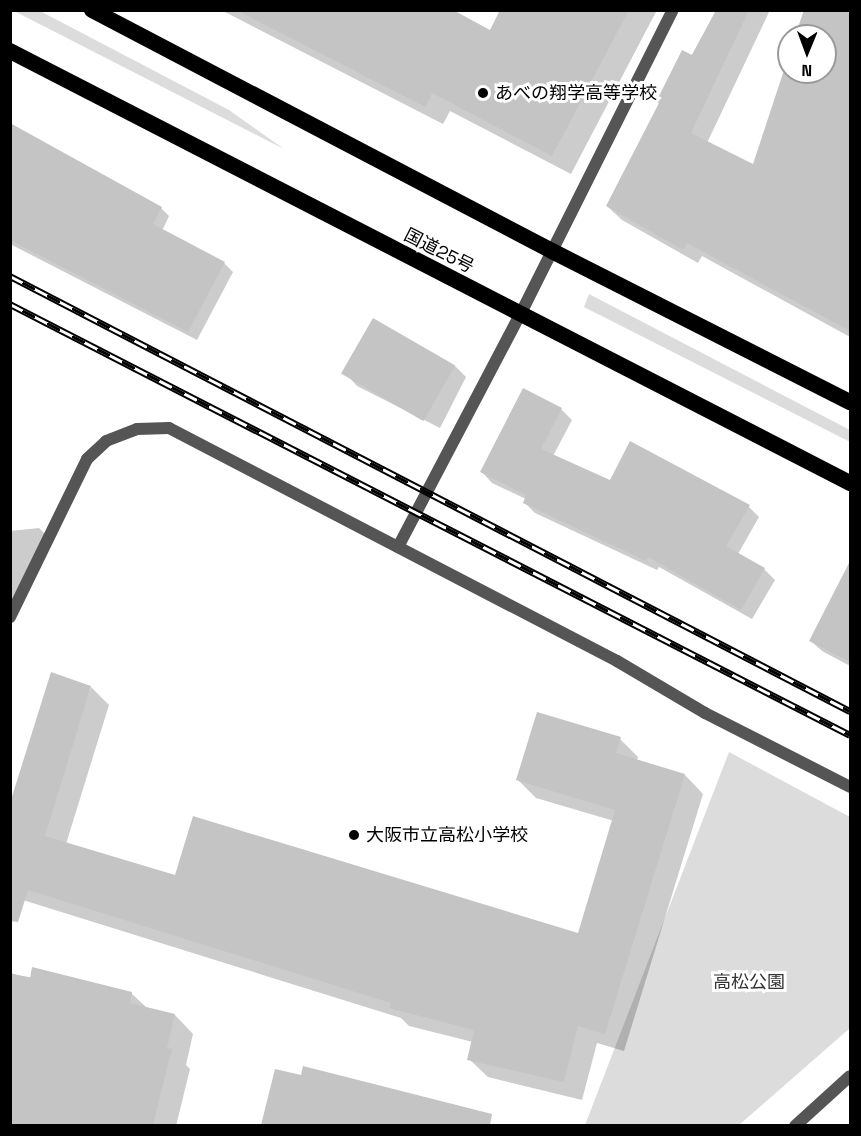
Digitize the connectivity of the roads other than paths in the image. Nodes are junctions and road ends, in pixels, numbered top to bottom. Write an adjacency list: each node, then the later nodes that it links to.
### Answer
1 (92, 10): 4 (highway)
2 (673, 10): 4 (street)
3 (10, 51): 5 (highway, 国道25号)
4 (552, 250): 5 (street); 6 (highway)
5 (520, 315): 7 (highway, 国道25号); 8 (street)
6 (850, 402)
7 (850, 483)
8 (398, 547): 9 (street); 10 (street)
9 (10, 617)
10 (850, 787)
11 (850, 1076): 12 (street)
12 (795, 1125)

